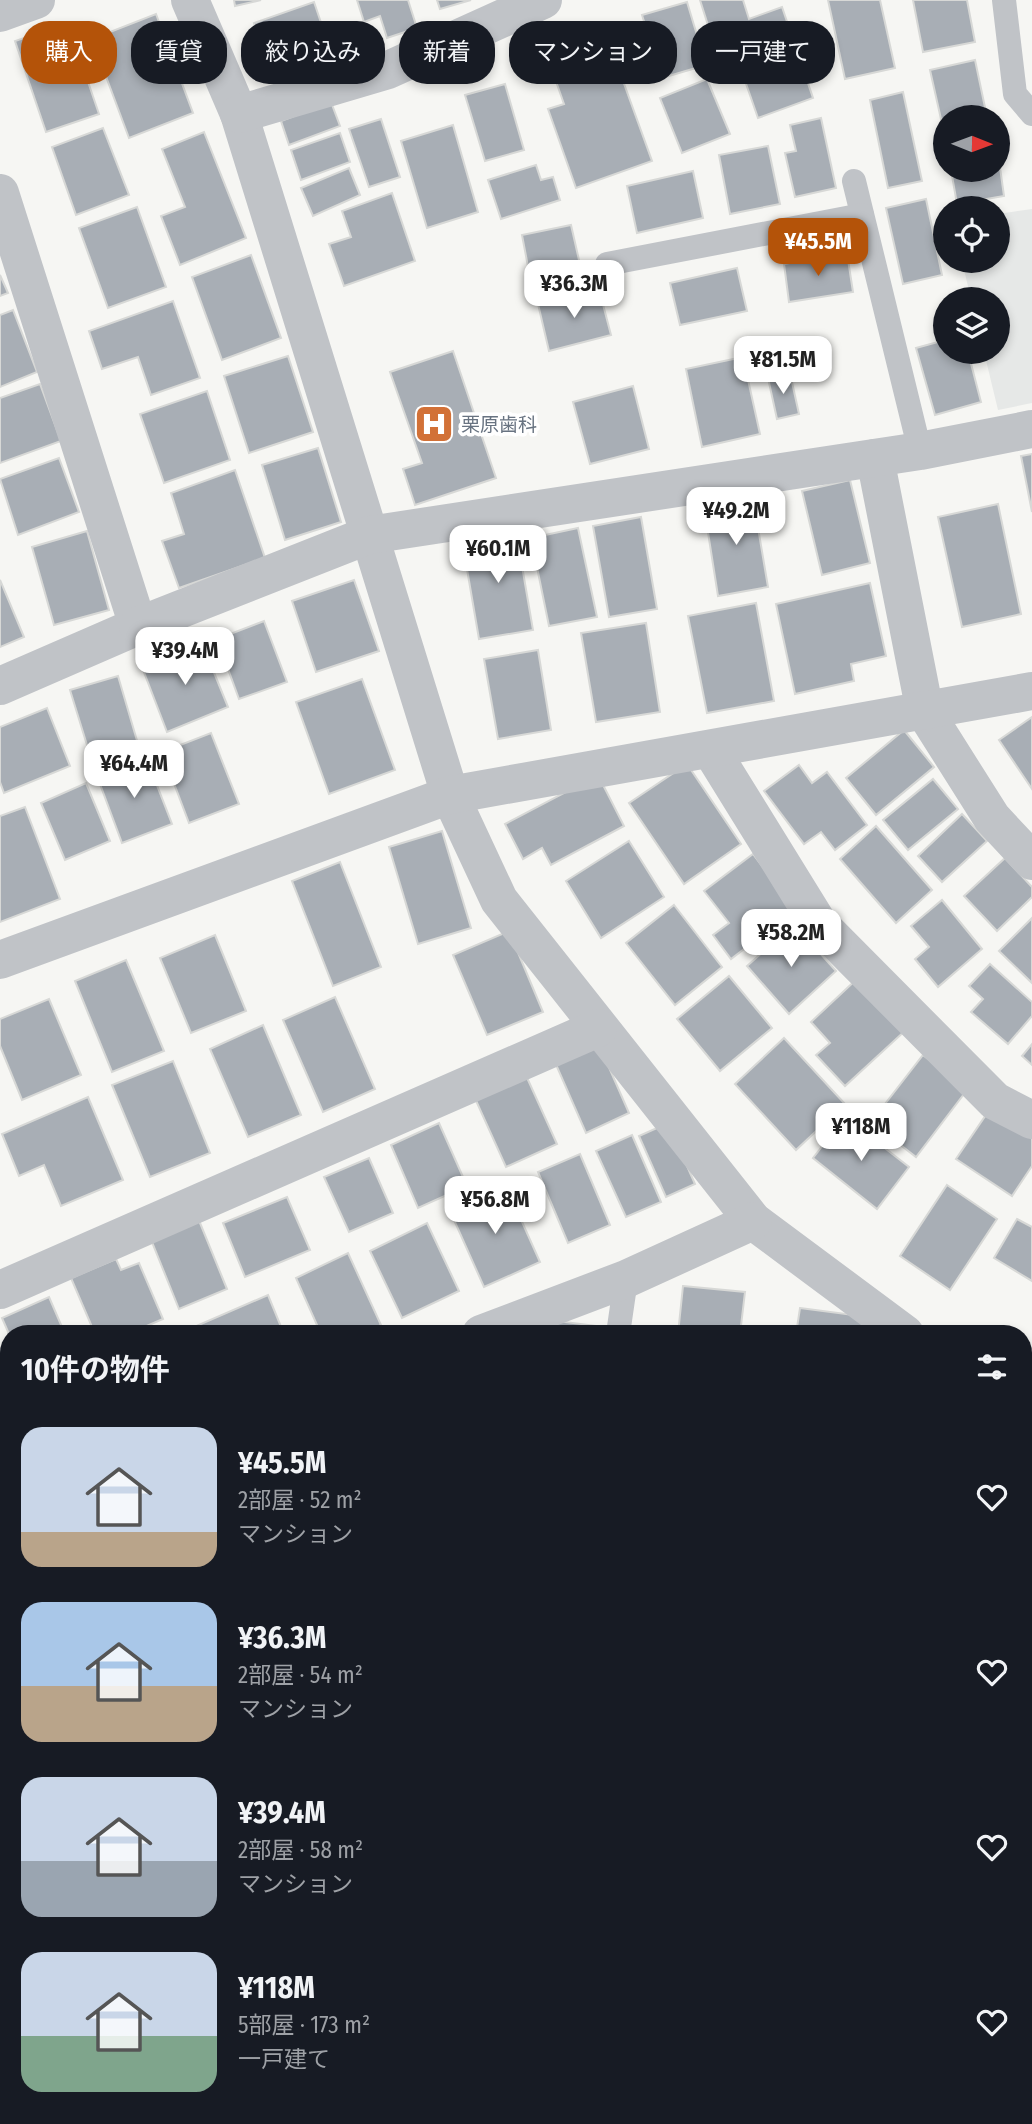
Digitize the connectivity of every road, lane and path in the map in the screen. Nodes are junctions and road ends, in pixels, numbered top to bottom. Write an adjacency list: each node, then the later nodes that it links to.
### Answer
1 (36, 0): 5 (street)
2 (190, 0): 6 (street)
3 (543, 0): 6 (street)
4 (1004, 0): 7 (lane)
5 (0, 13)
6 (239, 114): 15 (street)
7 (1032, 114)
8 (854, 181): 10 (lane)
9 (0, 193): 16 (street)
10 (862, 215): 11 (lane); 13 (lane)
11 (607, 264)
12 (1032, 429): 13 (street)
13 (920, 451): 14 (street)
14 (875, 458): 15 (street); 19 (street)
15 (369, 535): 16 (street); 21 (street)
16 (138, 626): 17 (street)
17 (0, 686)
18 (1032, 691): 19 (street)
19 (925, 712): 20 (street); 22 (street)
20 (710, 750): 21 (street); 25 (street)
21 (450, 795): 23 (street); 24 (street)
22 (1032, 860)
23 (0, 960)
24 (598, 1028): 26 (street); 28 (street)
25 (1032, 1120)
26 (752, 1221): 27 (street); 31 (street)
27 (626, 1279): 29 (street); 30 (lane)
28 (0, 1290)
29 (505, 1325)
30 (619, 1325)
31 (891, 1325)

